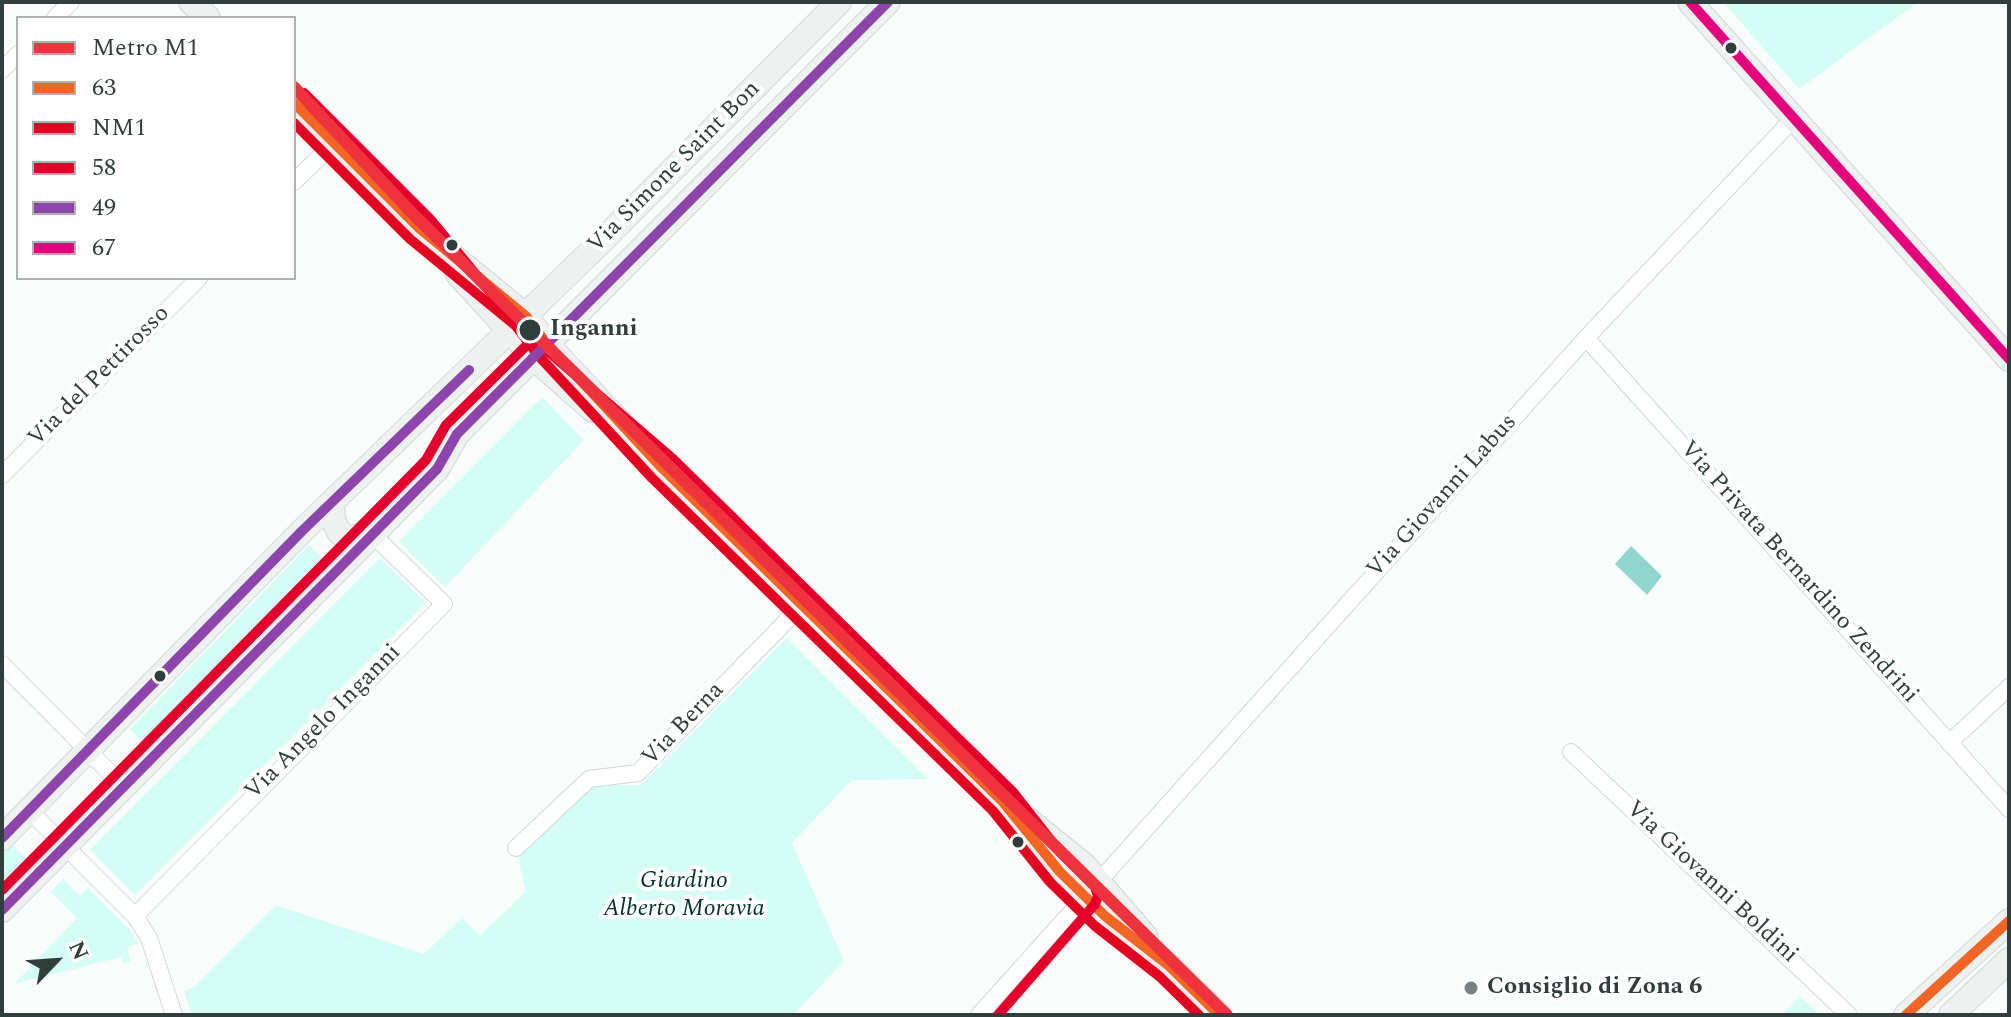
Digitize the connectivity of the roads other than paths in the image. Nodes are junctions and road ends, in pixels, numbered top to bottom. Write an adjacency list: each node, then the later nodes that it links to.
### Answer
1 (191, 2): 5 (street)
2 (839, 2): 6 (street, Via Simone Saint Bon)
3 (888, 2): 9 (street, Via Simone Saint Bon)
4 (1690, 2): 8 (street)
5 (206, 16)
6 (745, 99): 9 (street); 13 (street, Via Simone Saint Bon)
7 (296, 105): 10 (street)
8 (1794, 118): 14 (street, Via Giovanni Labus); 16 (street)
9 (766, 122): 15 (street, Via Simone Saint Bon)
10 (334, 143): 11 (street); 13 (street)
11 (296, 180)
12 (197, 280): 19 (street, Via del Pettirosso)
13 (518, 324): 15 (street); 17 (street)
14 (1586, 338): 27 (street, Via Privata Bernardino Zendrini); 36 (street, Via Giovanni Labus)
15 (541, 351): 18 (street); 24 (street)
16 (2009, 359)
17 (430, 407): 18 (street); 20 (street)
18 (457, 434): 22 (street)
19 (2, 475)
20 (332, 503): 21 (street); 22 (street)
21 (302, 531): 23 (street); 28 (street)
22 (372, 534): 23 (street); 38 (street, Via Angelo Inganni)
23 (337, 570): 30 (street)
24 (802, 605): 35 (street, Via Berna); 36 (street)
25 (2, 664): 28 (street)
26 (2009, 687): 27 (street)
27 (1949, 743): 31 (street, Via Privata Bernardino Zendrini)
28 (89, 751): 30 (street); 32 (street)
29 (1571, 752): 47 (street, Via Giovanni Boldini)
30 (124, 787): 34 (street)
31 (2009, 809)
32 (30, 811): 33 (street); 34 (street)
33 (2, 838)
34 (65, 846): 37 (street); 38 (street)
35 (516, 848)
36 (1091, 888): 45 (street, Via Giovanni Labus); 46 (street)
37 (2, 910)
38 (135, 916): 44 (street)
39 (2009, 921): 40 (street)
40 (1991, 938): 41 (street); 42 (street)
41 (1970, 958): 43 (street); 48 (street)
42 (2009, 960): 43 (street)
43 (1987, 981): 49 (street)
44 (174, 1015)
45 (979, 1015)
46 (1219, 1015)
47 (1849, 1015)
48 (1906, 1015)
49 (1951, 1015)

